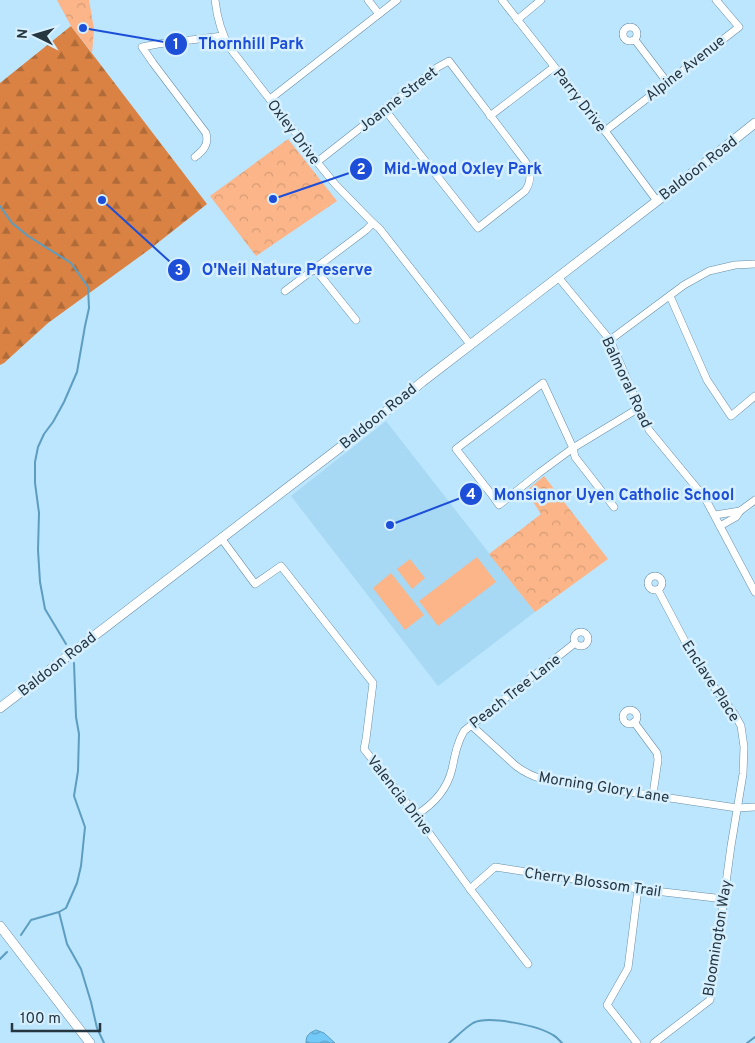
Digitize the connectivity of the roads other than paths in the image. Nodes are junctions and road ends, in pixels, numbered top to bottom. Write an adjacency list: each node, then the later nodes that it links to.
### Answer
1 (215, 0): 9 (street, Oxley Drive)
2 (368, 0): 7 (street)
3 (397, 0): 7 (street)
4 (502, 0): 8 (street, Parry Drive)
5 (541, 0): 8 (street)
6 (716, 0): 12 (street, Alpine Avenue)
7 (379, 14): 13 (street)
8 (517, 20): 11 (street, Parry Drive)
9 (224, 36): 13 (street, Oxley Drive); 18 (street)
10 (635, 40): 12 (street)
11 (554, 67): 15 (street); 17 (street, Parry Drive)
12 (667, 82): 17 (street, Alpine Avenue)
13 (270, 99): 19 (street, Oxley Drive)
14 (385, 110): 15 (street, Joanne Street); 15 (street); 19 (street, Joanne Street)
15 (490, 116)
16 (755, 124): 20 (street, Baldoon Road)
17 (604, 131): 20 (street, Parry Drive)
18 (195, 157)
19 (317, 162): 21 (street, Oxley Drive)
20 (657, 201): 24 (street, Baldoon Road)
21 (373, 223): 23 (street); 29 (street, Oxley Drive)
22 (755, 264): 26 (street)
23 (315, 269): 25 (street); 27 (street)
24 (558, 277): 28 (street, Balmoral Road); 29 (street, Baldoon Road)
25 (285, 291)
26 (670, 296): 28 (street); 30 (street)
27 (356, 320)
28 (610, 340): 31 (street, Balmoral Road)
29 (470, 344): 38 (street, Baldoon Road)
30 (755, 396)
31 (639, 408): 32 (street); 36 (street, Balmoral Road)
32 (573, 448): 32 (street); 34 (street)
33 (755, 500): 35 (street)
34 (614, 507)
35 (740, 512): 36 (street); 37 (street)
36 (715, 515): 37 (street, Balmoral Road)
37 (720, 526): 40 (street, Balmoral Road)
38 (221, 538): 42 (street, Baldoon Road); 48 (street, Valencia Drive)
39 (658, 590): 47 (street, Enclave Place)
40 (755, 592)
41 (575, 644): 44 (street, Peach Tree Lane)
42 (0, 708)
43 (634, 722): 45 (street)
44 (471, 725): 45 (street, Morning Glory Lane); 48 (street, Peach Tree Lane)
45 (653, 794): 47 (street, Morning Glory Lane)
46 (755, 807): 47 (street, Morning Glory Lane)
47 (738, 808): 51 (street, Bloomington Way)
48 (416, 815): 49 (street, Valencia Drive)
49 (470, 889): 50 (street, Cherry Blossom Trail); 53 (street, Valencia Drive)
50 (638, 889): 51 (street, Cherry Blossom Trail); 55 (street)
51 (724, 899): 56 (street, Bloomington Way)
52 (0, 926): 54 (street)
53 (528, 964)
54 (90, 1043)
55 (637, 1043)
56 (654, 1043)

